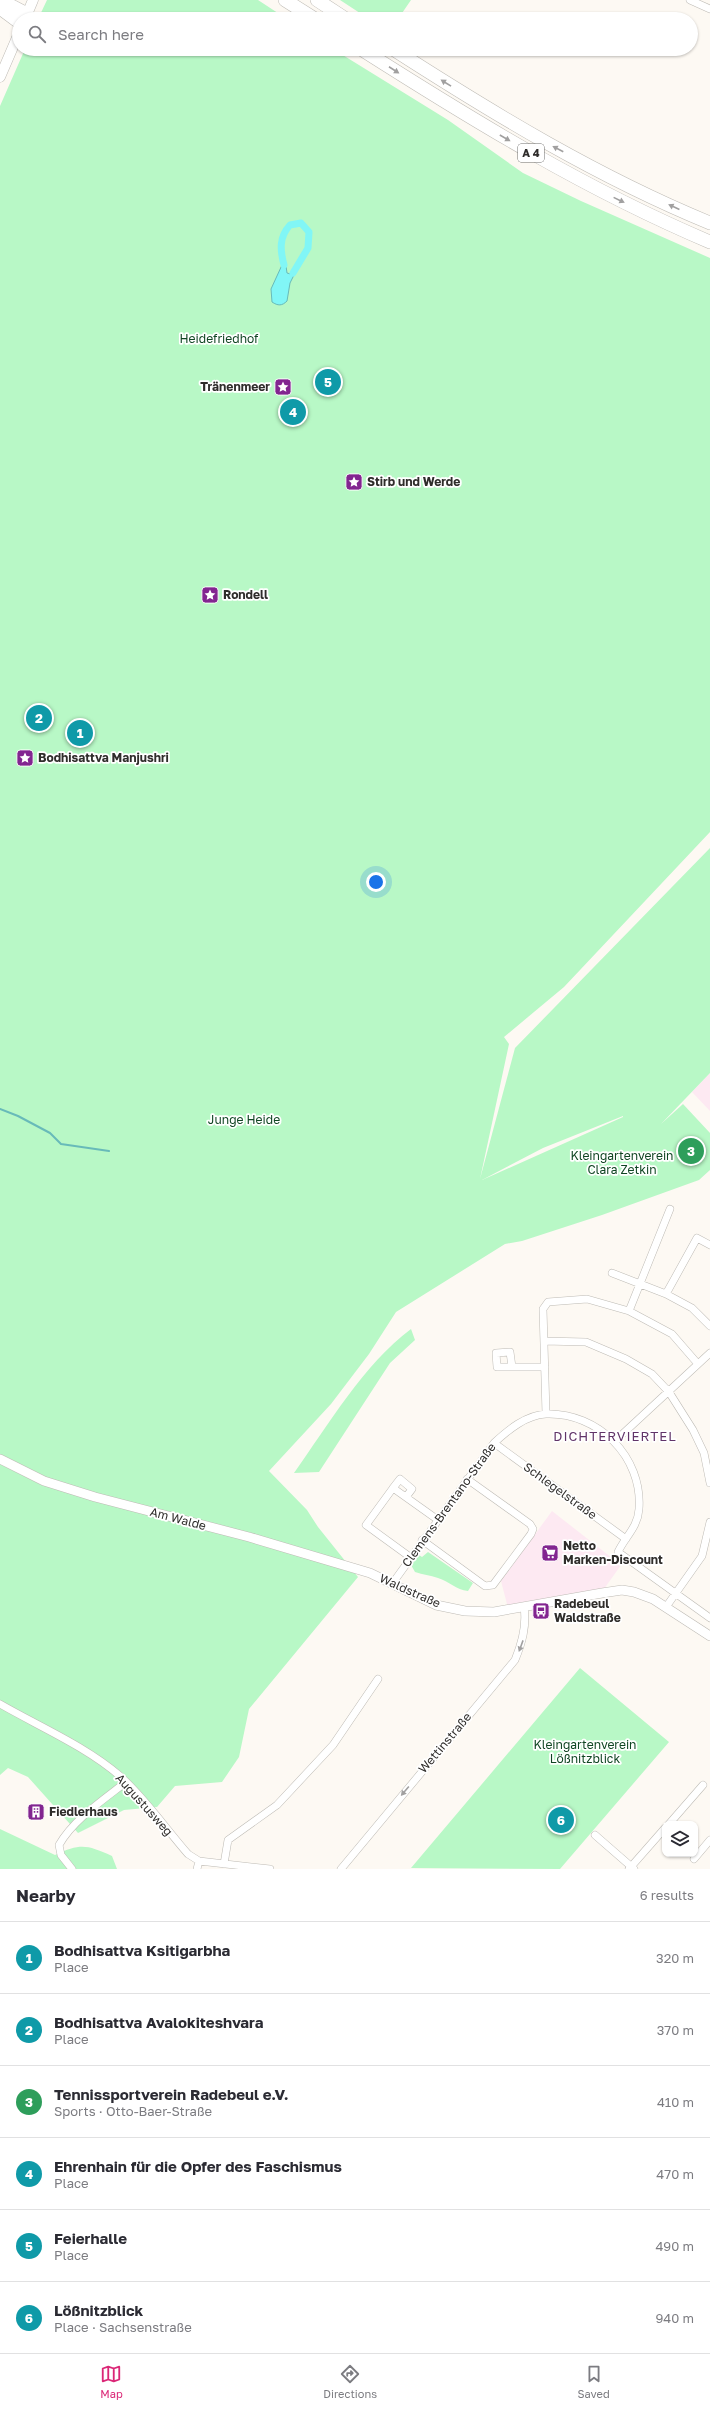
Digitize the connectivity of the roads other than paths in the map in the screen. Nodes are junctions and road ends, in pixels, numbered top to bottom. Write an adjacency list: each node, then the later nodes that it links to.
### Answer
1 (1, 0): 8 (highway)
2 (33, 0): 9 (main road)
3 (285, 0): 10 (highway)
4 (317, 0): 11 (highway)
5 (690, 0): 7 (street)
6 (0, 8): 12 (highway)
7 (710, 9)
8 (16, 12)
9 (27, 12)
10 (304, 12)
11 (335, 12)
12 (12, 13)
13 (12, 49): 16 (main road)
14 (372, 56): 18 (highway, A 4, one-way to 18)
15 (404, 56): 17 (highway, A 4, one-way to 15)
16 (0, 77)
17 (710, 223)
18 (710, 242)
19 (670, 1209): 22 (street)
20 (710, 1245): 23 (street)
21 (612, 1273): 22 (street)
22 (640, 1283): 23 (street); 24 (street)
23 (666, 1294): 25 (street)
24 (628, 1310): 26 (street); 28 (street)
25 (710, 1326)
26 (544, 1341): 29 (street); 31 (street)
27 (710, 1353): 28 (street)
28 (698, 1364): 31 (street)
29 (545, 1366): 30 (street); 32 (street)
30 (512, 1367)
31 (669, 1392): 33 (street); 37 (street)
32 (546, 1414): 33 (street, Clemens-Brentano-Straße); 34 (street, Clemens-Brentano-Straße)
33 (616, 1442): 42 (street, Clemens-Brentano-Straße)
34 (494, 1443): 36 (street, Clemens-Brentano-Straße); 42 (street, Schlegelstraße)
35 (0, 1459): 45 (street, Am Walde)
36 (467, 1479): 40 (street, Clemens-Brentano-Straße); 43 (street)
37 (710, 1483)
38 (393, 1488): 39 (street); 39 (street); 44 (street)
39 (406, 1497): 40 (street)
40 (438, 1520): 43 (street, Clemens-Brentano-Straße)
41 (710, 1522): 47 (street)
42 (626, 1539): 47 (street, Clemens-Brentano-Straße)
43 (422, 1540): 44 (street, Clemens-Brentano-Straße)
44 (410, 1556): 46 (street, Clemens-Brentano-Straße)
45 (360, 1571): 46 (street, Waldstraße)
46 (392, 1584): 48 (street, Waldstraße)
47 (676, 1593): 49 (street); 50 (street)
48 (524, 1607): 49 (street, Waldstraße); 67 (street, Wettinstraße, one-way to 67)
49 (666, 1607): 51 (street, Waldstraße)
50 (710, 1618)
51 (710, 1636)
52 (378, 1679): 62 (street)
53 (0, 1704): 54 (street, Augustusweg)
54 (126, 1782): 61 (street, Augustusweg); 64 (street)
55 (703, 1785): 56 (street)
56 (672, 1821)
57 (662, 1832): 63 (street)
58 (595, 1835): 63 (street)
59 (710, 1840): 60 (street)
60 (694, 1860)
61 (200, 1861): 62 (street, Augustusweg); 65 (street)
62 (224, 1864): 66 (street, Augustusweg)
63 (631, 1868)
64 (72, 1869)
65 (197, 1869)
66 (270, 1869)
67 (341, 1869)

